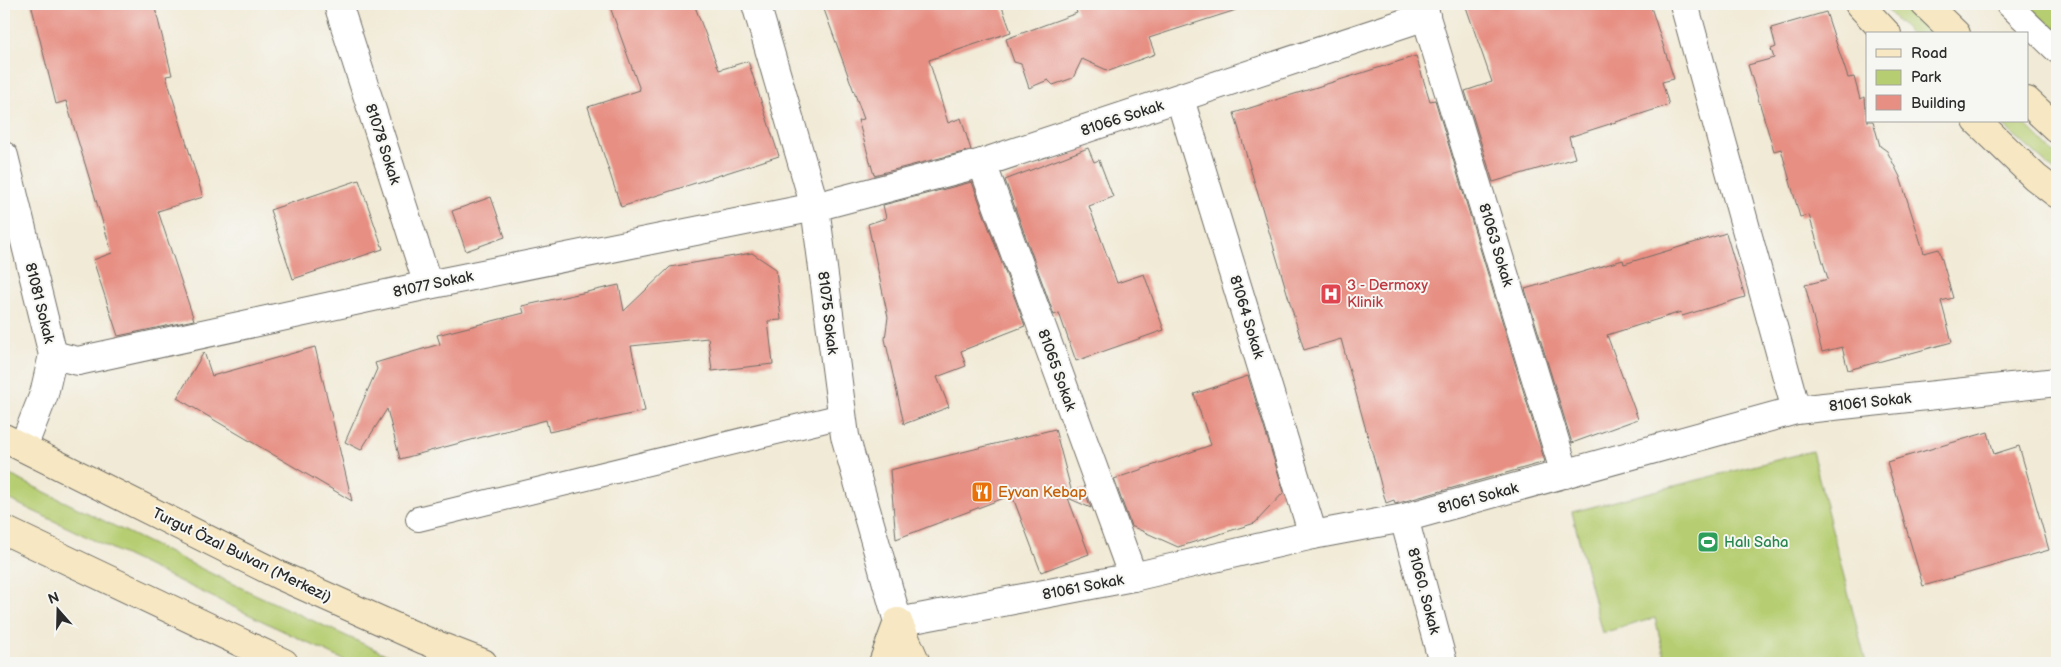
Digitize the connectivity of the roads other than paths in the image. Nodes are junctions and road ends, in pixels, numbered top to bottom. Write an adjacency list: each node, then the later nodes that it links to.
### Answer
1 (338, 4): 19 (street, 81078 Sokak)
2 (756, 4): 18 (street, 81075 Sokak)
3 (1684, 4): 22 (street)
4 (1859, 4): 8 (main road)
5 (1925, 4): 9 (main road)
6 (2008, 4): 10 (lane)
7 (1424, 10): 11 (street, 81066 Sokak); 25 (street, 81063 Sokak)
8 (1885, 32)
9 (1954, 32)
10 (2057, 51)
11 (1180, 99): 16 (street, 81066 Sokak); 29 (street, 81064 Sokak)
12 (2028, 102): 14 (main road)
13 (1979, 122): 17 (main road)
14 (2057, 130)
15 (4, 156): 20 (street, 81081 Sokak)
16 (982, 163): 18 (street, 81066 Sokak); 30 (street, 81065 Sokak)
17 (2057, 194)
18 (814, 206): 19 (street, 81077 Sokak); 23 (street, 81075 Sokak)
19 (428, 284): 20 (street, 81077 Sokak)
20 (53, 355): 24 (street, 81081 Sokak)
21 (2057, 382): 22 (street, 81061 Sokak)
22 (1796, 410): 25 (street, 81061 Sokak)
23 (842, 416): 27 (lane); 31 (street, 81075 Sokak)
24 (13, 442): 33 (main road, Turgut Özal Bulvarı (Merkezi))
25 (1565, 474): 26 (street, 81061 Sokak)
26 (1404, 518): 29 (street, 81061 Sokak); 36 (street, 81060. Sokak)
27 (418, 519)
28 (4, 530): 32 (main road)
29 (1313, 535): 30 (street, 81061 Sokak)
30 (1133, 577): 31 (street, 81061 Sokak)
31 (898, 622): 34 (main road); 35 (main road)
32 (284, 663)
33 (484, 663)
34 (883, 663)
35 (916, 663)
36 (1443, 663)

